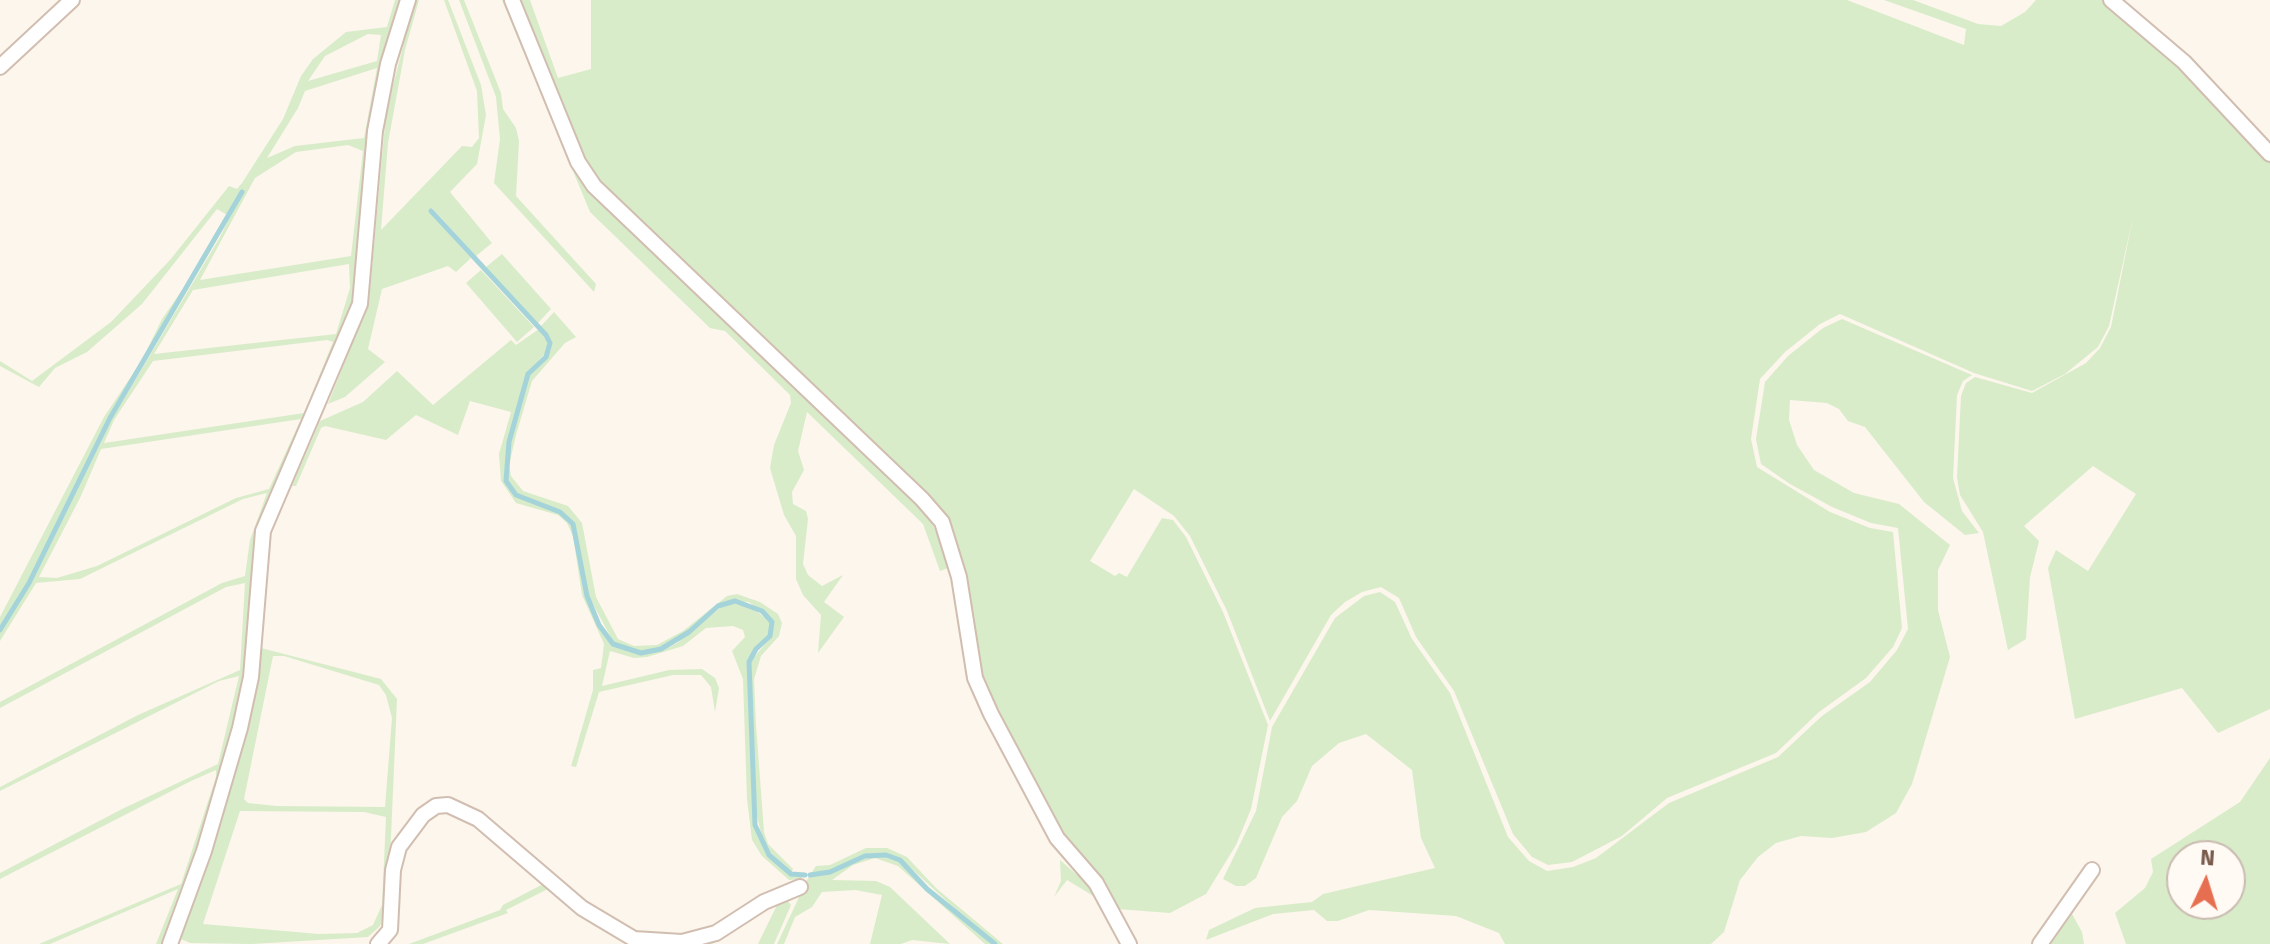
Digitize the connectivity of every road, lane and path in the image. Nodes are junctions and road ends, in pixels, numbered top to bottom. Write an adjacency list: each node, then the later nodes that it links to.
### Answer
1 (72, 0): 5 (street)
2 (408, 0): 9 (street)
3 (512, 0): 11 (street)
4 (2111, 0): 6 (street)
5 (0, 67)
6 (2270, 154)
7 (2092, 870): 12 (street)
8 (800, 887): 10 (street)
9 (170, 944)
10 (378, 944)
11 (1129, 944)
12 (2040, 944)

